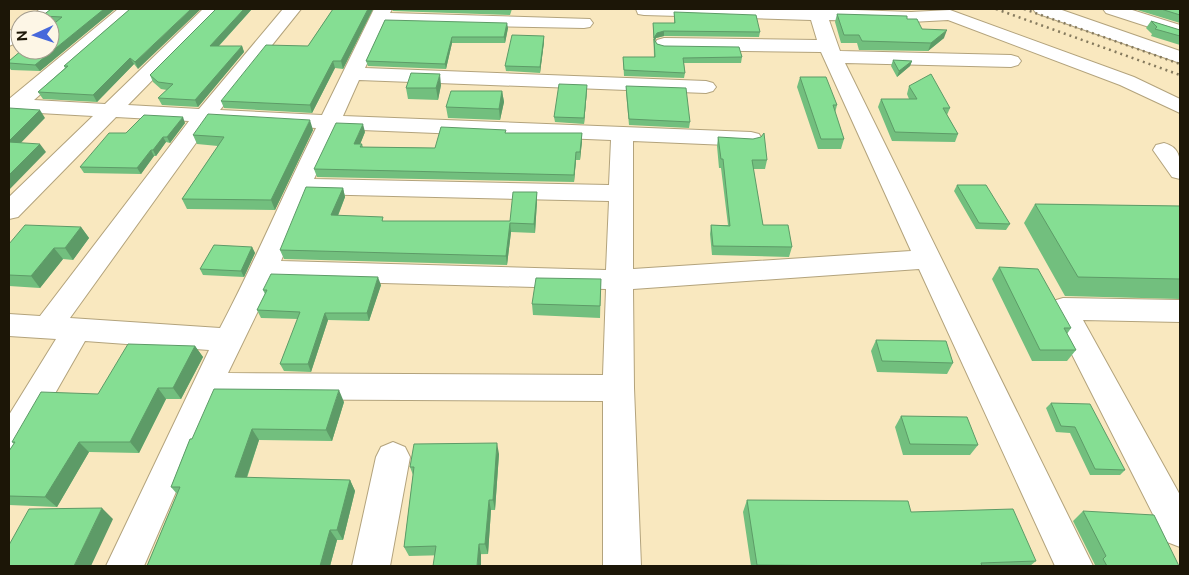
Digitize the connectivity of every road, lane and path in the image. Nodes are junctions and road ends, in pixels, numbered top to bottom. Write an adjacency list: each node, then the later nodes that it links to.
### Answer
1 (128, 9): 18 (street)
2 (213, 9): 20 (street)
3 (292, 9): 21 (street)
4 (1042, 9): 14 (street)
5 (1112, 9): 11 (street)
6 (644, 10): 7 (street)
7 (817, 11): 8 (street); 13 (street)
8 (941, 12): 19 (street)
9 (381, 13): 10 (street); 16 (street)
10 (584, 22)
11 (1180, 31)
12 (664, 44): 13 (street)
13 (830, 52): 15 (street); 30 (street)
14 (1180, 57)
15 (1010, 60)
16 (352, 74): 17 (street); 22 (street)
17 (706, 87)
18 (11, 107): 20 (street)
19 (1180, 107)
20 (110, 110): 21 (street); 29 (street)
21 (206, 116): 22 (street); 35 (street)
22 (329, 122): 23 (street); 27 (street)
23 (622, 133): 24 (street); 28 (street)
24 (751, 139)
25 (1164, 150): 26 (street)
26 (1180, 172)
27 (299, 186): 28 (street); 31 (street)
28 (621, 193): 32 (street)
29 (9, 211)
30 (928, 258): 32 (street); 46 (street)
31 (264, 270): 32 (street); 37 (street)
32 (619, 280): 39 (street)
33 (1180, 311): 42 (street)
34 (9, 326): 35 (street)
35 (47, 328): 36 (street)
36 (77, 330): 37 (street); 40 (street)
37 (229, 340): 38 (street)
38 (206, 386): 39 (street); 43 (street)
39 (618, 388): 45 (street)
40 (9, 443)
41 (393, 457): 44 (street)
42 (1176, 513)
43 (125, 566)
44 (371, 566)
45 (622, 566)
46 (1074, 566)

